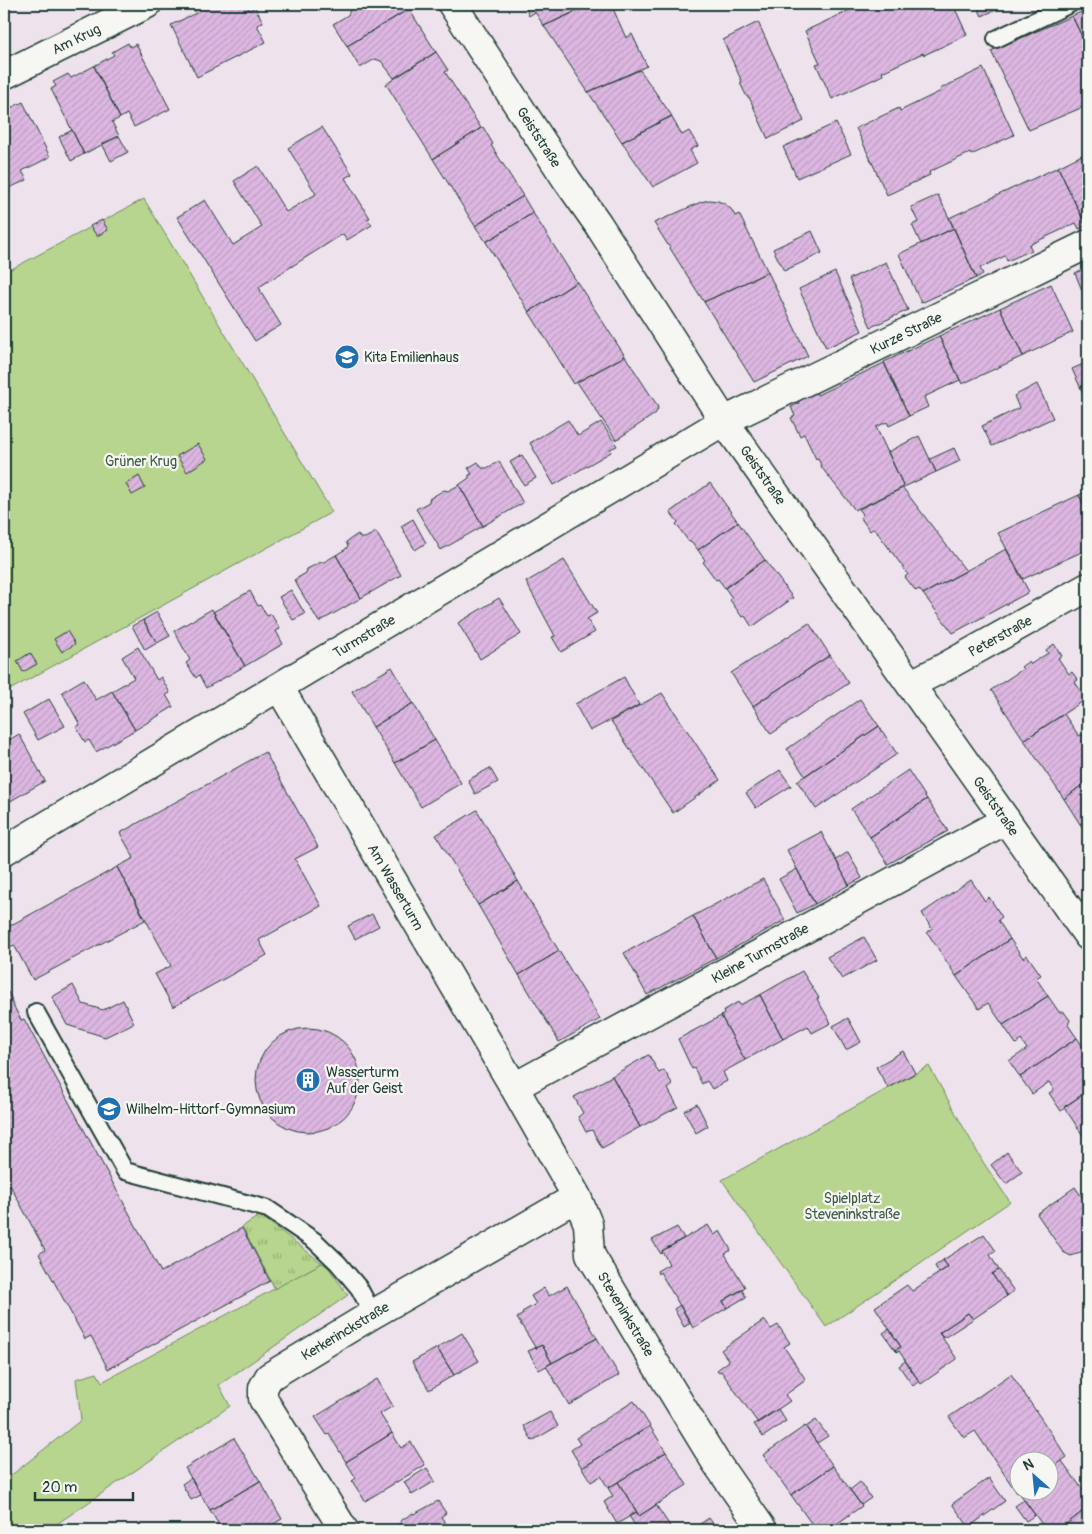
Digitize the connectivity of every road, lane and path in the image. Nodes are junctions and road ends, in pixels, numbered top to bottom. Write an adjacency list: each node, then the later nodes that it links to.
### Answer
1 (148, 4): 5 (street, Am Krug)
2 (452, 4): 7 (street, Geiststraße)
3 (1070, 4): 4 (lane)
4 (996, 39)
5 (4, 75)
6 (1088, 244): 7 (street, Kurze Straße)
7 (724, 421): 9 (street, Geiststraße); 10 (street, Turmstraße)
8 (1088, 587): 9 (street, Peterstraße)
9 (911, 684): 11 (street, Geiststraße)
10 (279, 687): 12 (street, Turmstraße); 15 (street, Am Wasserturm)
11 (1006, 820): 13 (street, Geiststraße); 15 (street, Kleine Turmstraße)
12 (4, 851)
13 (1088, 936)
14 (36, 1012): 17 (lane)
15 (514, 1087): 16 (street, Steveninkstraße)
16 (577, 1196): 17 (street, Kerkerinckstraße); 19 (street, Steveninkstraße)
17 (373, 1314): 18 (street, Kerkerinckstraße)
18 (344, 1530)
19 (763, 1530)

